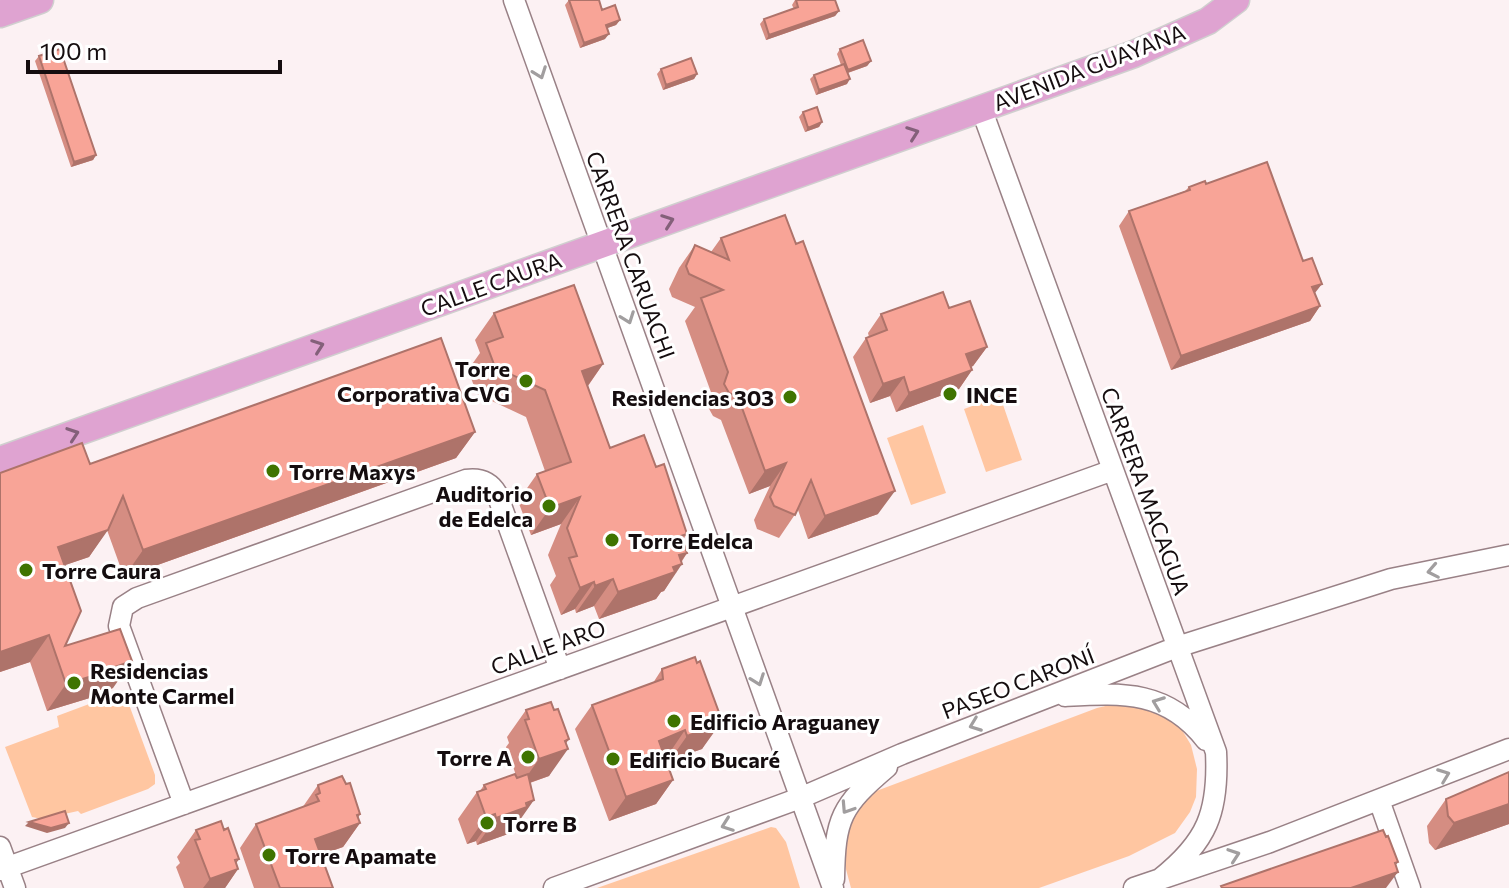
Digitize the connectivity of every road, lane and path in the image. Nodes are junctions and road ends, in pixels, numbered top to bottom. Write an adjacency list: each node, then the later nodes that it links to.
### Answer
1 (40, 0): 4 (main road)
2 (514, 0): 6 (street, CARRERA CARUACHI, one-way to 6)
3 (1236, 0): 5 (main road, AVENIDA GUAYANA)
4 (0, 14)
5 (981, 108): 6 (main road, CALLE CAURA, one-way to 5); 8 (street, CARRERA MACAGUA)
6 (602, 244): 7 (main road, CALLE CAURA, one-way to 6); 10 (street, CARRERA CARUACHI, one-way to 10)
7 (0, 460)
8 (1113, 470): 10 (street, CALLE ARO); 11 (street, CARRERA MACAGUA)
9 (1509, 555): 11 (street, PASEO CARONÍ, one-way to 11)
10 (732, 607): 12 (street, CALLE ARO); 17 (street, CARRERA CARUACHI, one-way to 17)
11 (1177, 647): 13 (street, PASEO CARONÍ); 15 (street, CARRERA MACAGUA)
12 (560, 669): 19 (street, CALLE ARO); 19 (street)
13 (1048, 697): 15 (street, one-way to 13); 16 (street, PASEO CARONÍ, one-way to 16)
14 (1509, 749): 18 (street, one-way to 14)
15 (1216, 752): 22 (street, CARRERA MACAGUA)
16 (902, 754): 17 (street, PASEO CARONÍ); 25 (street, one-way to 25)
17 (800, 798): 24 (street, PASEO CARONÍ, one-way to 24); 25 (street, CARRERA CARUACHI)
18 (1379, 800): 22 (street, one-way to 18); 27 (street)
19 (184, 804): 21 (street, CALLE ARO)
20 (0, 847): 21 (street)
21 (4, 868): 23 (street)
22 (1160, 879): 26 (street)
23 (15, 888)
24 (554, 888)
25 (833, 888)
26 (1134, 888)
27 (1410, 888)

